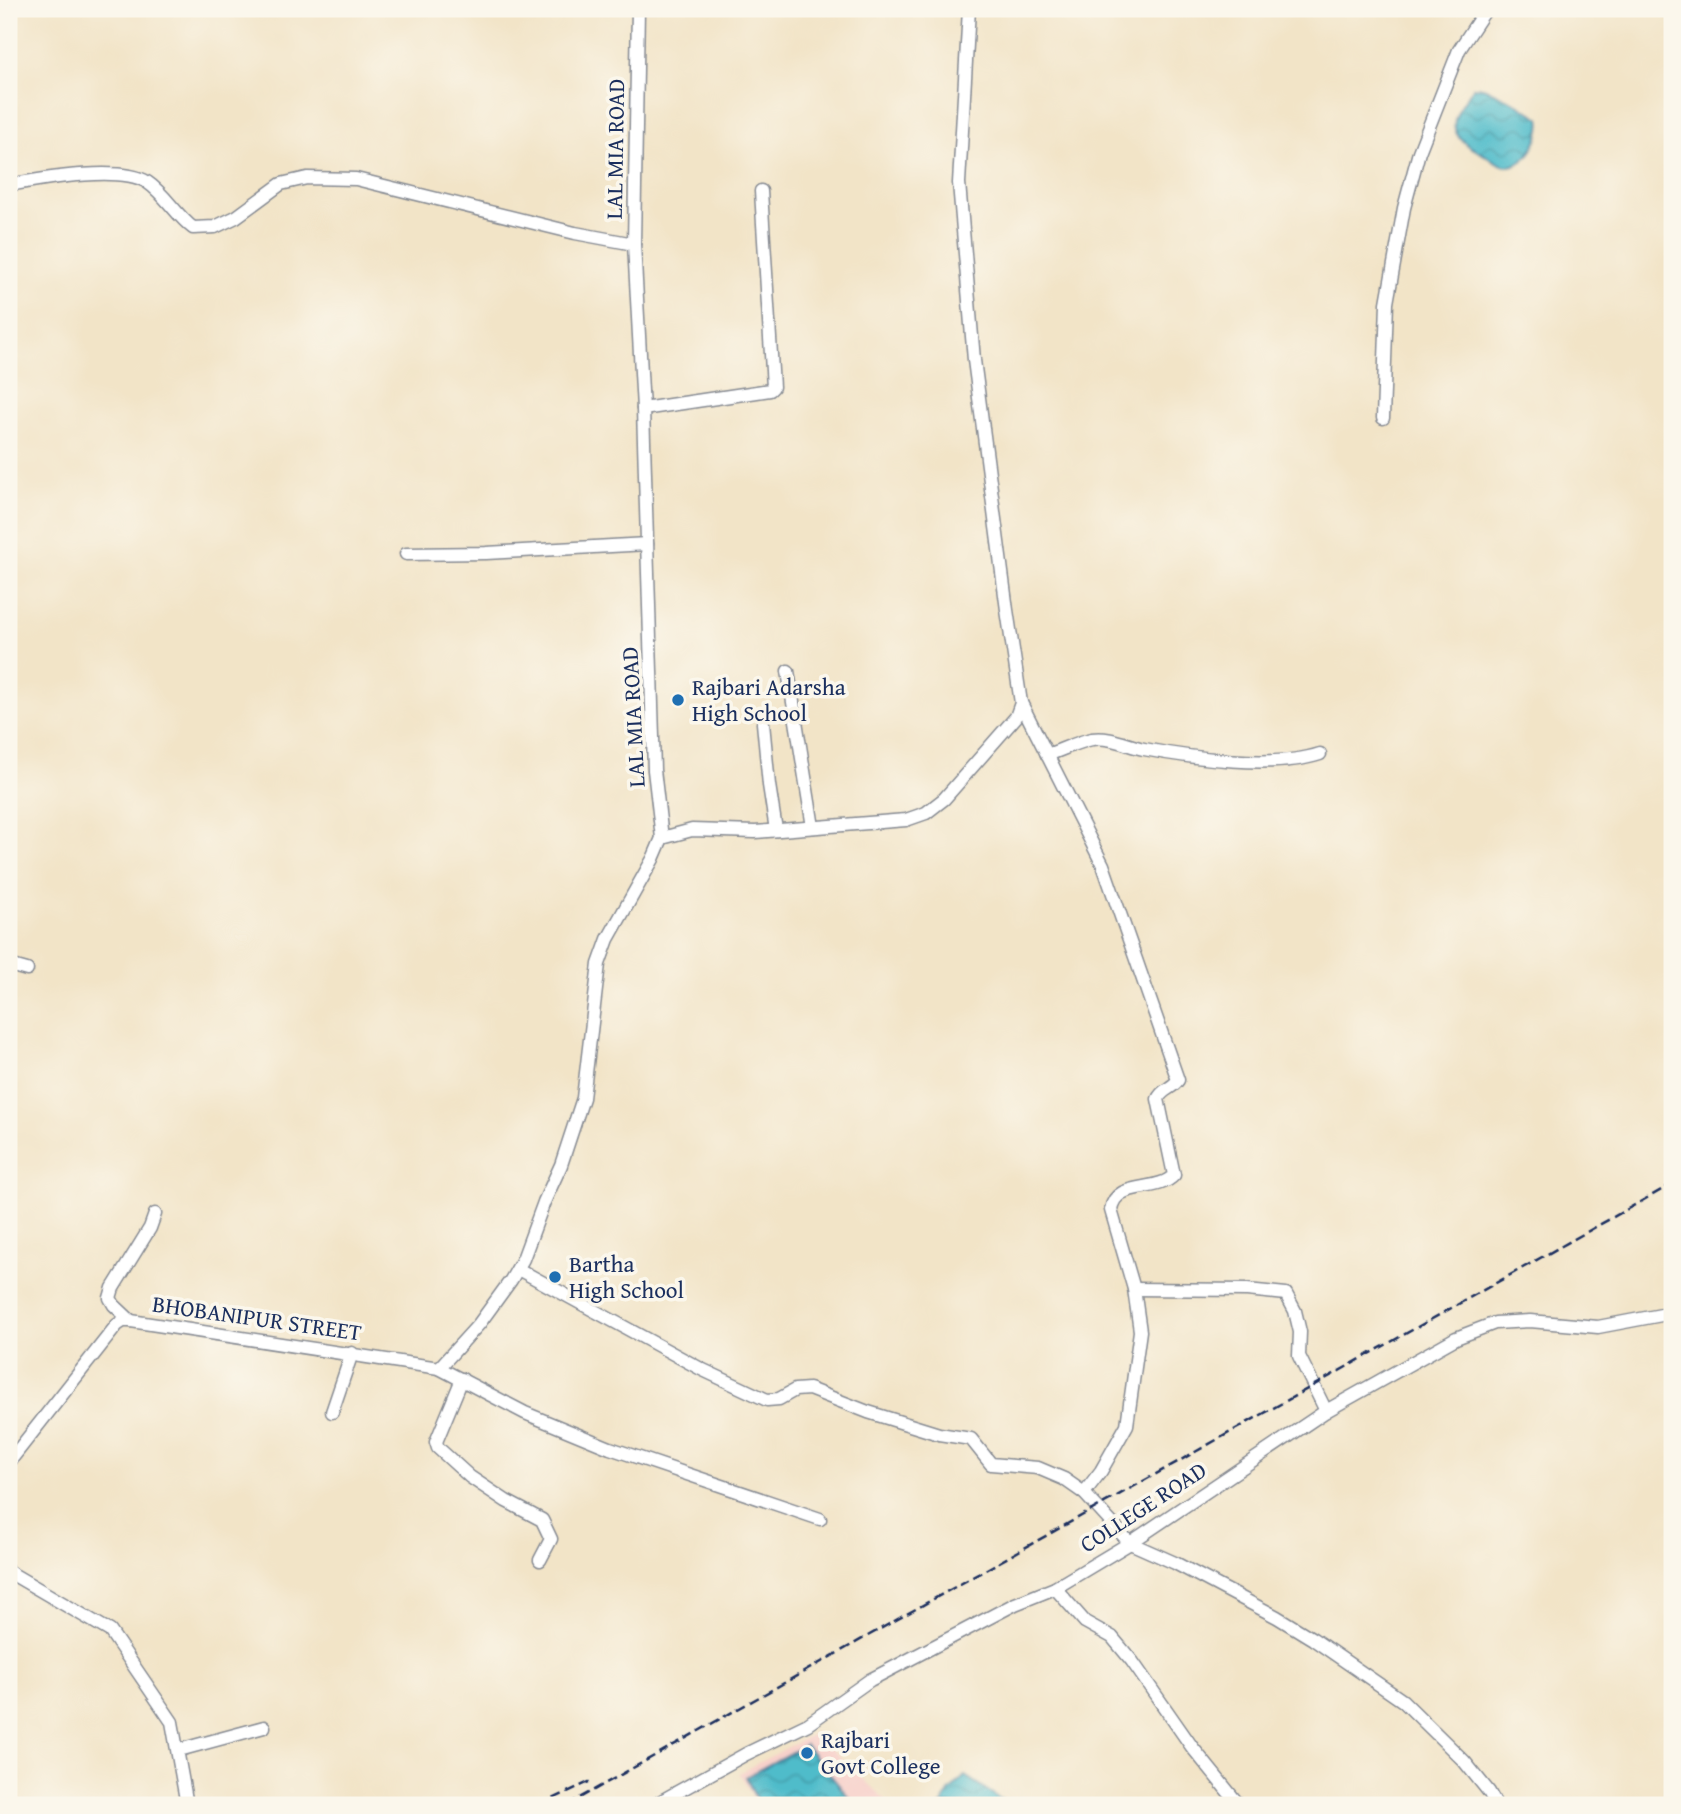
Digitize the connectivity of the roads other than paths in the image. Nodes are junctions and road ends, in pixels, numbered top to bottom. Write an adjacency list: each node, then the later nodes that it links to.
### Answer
1 (638, 9): 6 (street, LAL MIA ROAD)
2 (969, 9): 12 (street)
3 (1486, 9): 8 (street)
4 (9, 185): 6 (street)
5 (761, 191): 7 (street)
6 (634, 244): 7 (street, LAL MIA ROAD)
7 (643, 409): 9 (street, LAL MIA ROAD)
8 (1383, 418)
9 (647, 544): 10 (street); 18 (street, LAL MIA ROAD)
10 (406, 554)
11 (788, 671): 16 (street)
12 (1021, 703): 15 (street); 16 (street)
13 (763, 723): 17 (street)
14 (1320, 754): 15 (street)
15 (1047, 755): 23 (street)
16 (813, 827): 17 (street)
17 (776, 830): 18 (street)
18 (662, 838): 22 (street)
19 (9, 965): 20 (street)
20 (27, 970)
21 (155, 1214): 25 (street)
22 (518, 1269): 27 (street); 32 (street)
23 (1134, 1289): 29 (street); 32 (street)
24 (1672, 1313): 29 (street, COLLEGE ROAD)
25 (131, 1321): 26 (street, BHOBANIPUR STREET); 31 (street, BHOBANIPUR STREET)
26 (352, 1353): 27 (street, BHOBANIPUR STREET); 30 (street)
27 (439, 1368): 28 (street, BHOBANIPUR STREET)
28 (462, 1379): 33 (street, BHOBANIPUR STREET); 35 (street)
29 (1326, 1411): 34 (street, COLLEGE ROAD)
30 (332, 1412)
31 (9, 1462)
32 (1084, 1493): 34 (street)
33 (820, 1519)
34 (1130, 1543): 37 (street, COLLEGE ROAD); 43 (street)
35 (540, 1560)
36 (9, 1572): 39 (street)
37 (1055, 1588): 41 (street, COLLEGE ROAD); 42 (street)
38 (264, 1727): 39 (street)
39 (179, 1750): 40 (street)
40 (187, 1805)
41 (654, 1805)
42 (1239, 1805)
43 (1496, 1805)

